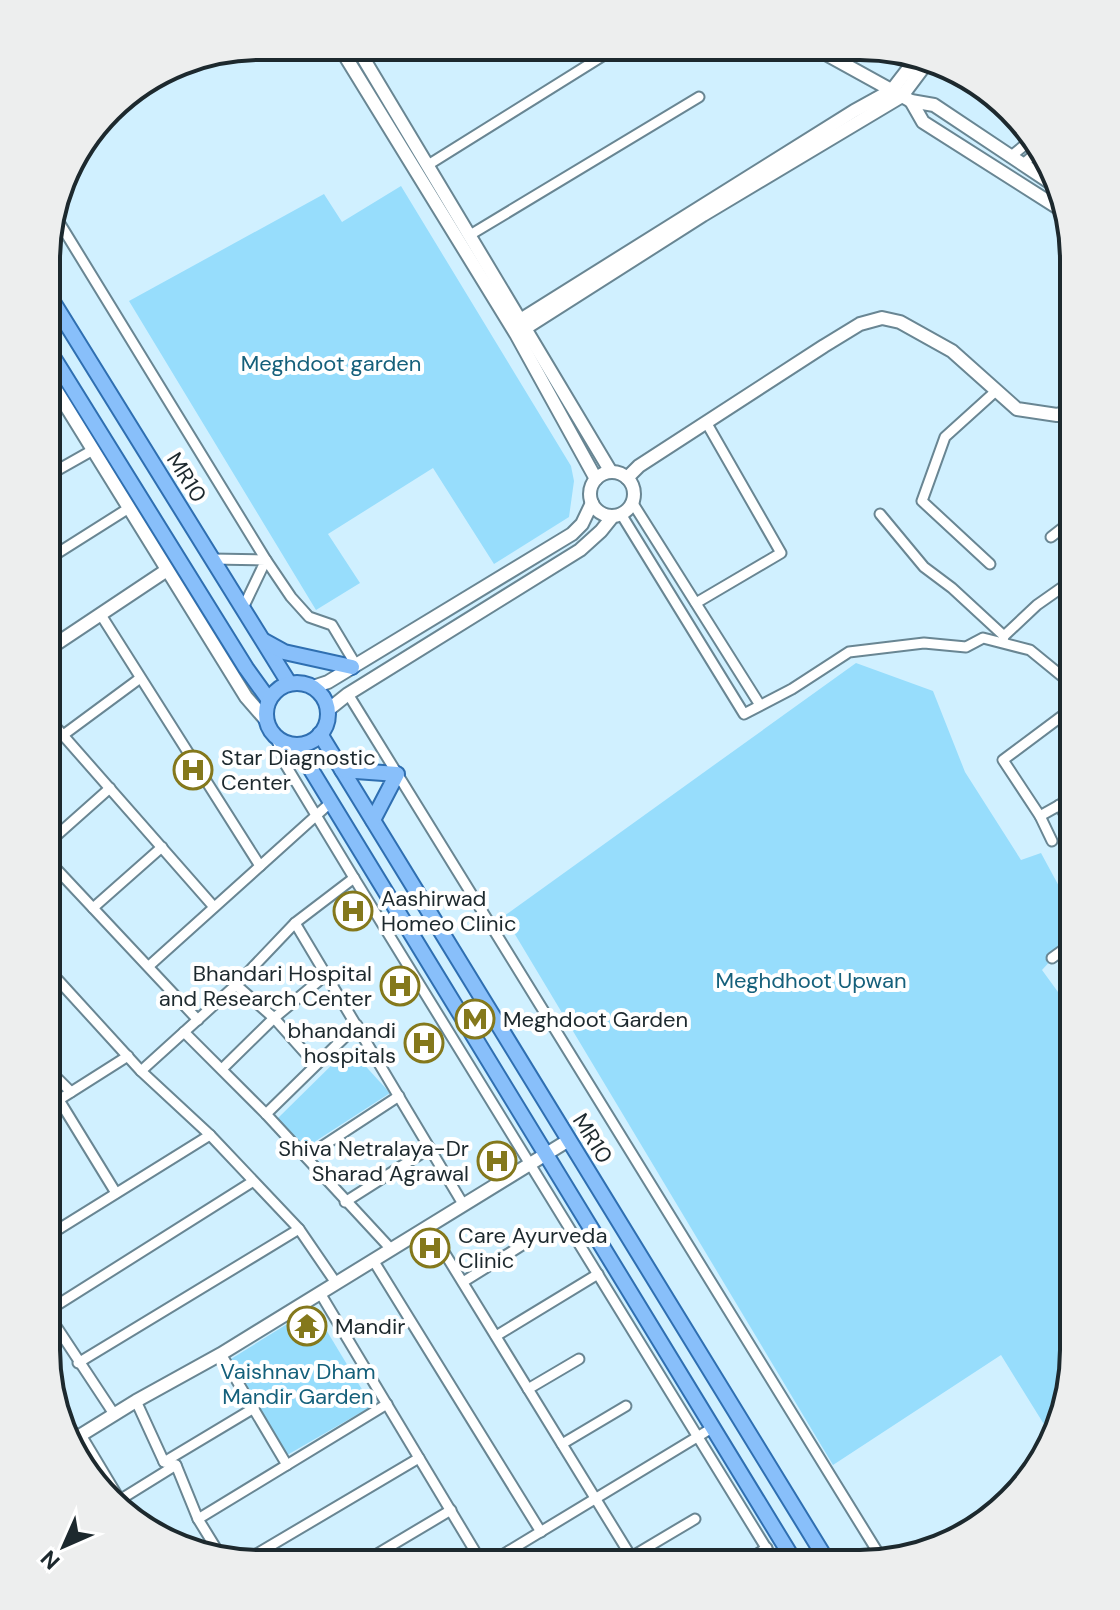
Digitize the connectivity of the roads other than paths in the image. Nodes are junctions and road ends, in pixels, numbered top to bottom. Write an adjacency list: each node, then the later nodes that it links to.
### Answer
1 (348, 60): 19 (street)
2 (364, 60): 12 (street)
3 (596, 60): 12 (street)
4 (837, 60): 7 (street)
5 (913, 67): 7 (street)
6 (921, 70): 7 (street)
7 (902, 96): 10 (street); 15 (street); 19 (street)
8 (699, 97): 17 (street)
9 (1024, 146): 10 (street)
10 (1010, 157): 13 (street)
11 (1031, 157): 13 (street)
12 (428, 165): 17 (street)
13 (1022, 165): 14 (street)
14 (1041, 177)
15 (1052, 204)
16 (63, 228): 39 (street)
17 (470, 235): 19 (street)
18 (60, 313): 38 (main road, MR10)
19 (519, 327): 27 (street); 29 (street)
20 (60, 368): 55 (main road)
21 (997, 390): 23 (street); 24 (street); 40 (street)
22 (60, 405): 25 (street)
23 (1060, 414)
24 (706, 422): 28 (street); 43 (street)
25 (93, 450): 26 (street); 32 (street)
26 (60, 469)
27 (611, 472): 28 (street); 29 (street)
28 (627, 478): 30 (street)
29 (596, 479): 31 (street)
30 (632, 502): 34 (street); 43 (street)
31 (592, 503): 34 (street); 49 (street)
32 (129, 508): 37 (street); 41 (street)
33 (880, 514): 47 (street)
34 (617, 515): 54 (street); 56 (street)
35 (1060, 530): 36 (street)
36 (1051, 537)
37 (60, 552)
38 (212, 559): 39 (street); 44 (main road, MR10)
39 (266, 560): 44 (street); 49 (street)
40 (990, 564)
41 (167, 570): 45 (street); 59 (street)
42 (1060, 589): 47 (street)
43 (696, 603): 56 (street)
44 (243, 608): 46 (main road, MR10)
45 (101, 615): 48 (street); 51 (street)
46 (261, 639): 49 (main road); 52 (main road, MR10)
47 (1003, 639): 50 (street); 56 (street)
48 (60, 642)
49 (354, 666): 53 (street)
50 (1060, 675)
51 (139, 679): 62 (street); 77 (street)
52 (289, 683): 53 (main road); 55 (main road)
53 (313, 687): 57 (main road)
54 (348, 694): 57 (street); 67 (street)
55 (269, 700): 59 (main road)
56 (760, 705)
57 (328, 710): 61 (main road)
58 (1060, 717): 72 (street)
59 (266, 720): 64 (main road)
60 (60, 732): 62 (street)
61 (320, 734): 65 (main road); 66 (main road, MR10)
62 (63, 735): 63 (street); 68 (street)
63 (60, 737)
64 (276, 737): 65 (main road); 71 (street)
65 (296, 745): 69 (main road)
66 (342, 770): 67 (main road); 73 (main road, MR10)
67 (397, 774): 73 (main road); 152 (street)
68 (110, 788): 74 (street); 76 (street)
69 (329, 804): 71 (street); 106 (main road)
70 (1059, 805): 72 (street)
71 (316, 814): 77 (street); 79 (street)
72 (1040, 816): 75 (street)
73 (373, 820): 104 (main road, MR10)
74 (60, 832)
75 (1052, 841)
76 (162, 847): 80 (street); 81 (street)
77 (260, 866): 80 (street)
78 (60, 873): 81 (street)
79 (354, 878): 82 (street); 108 (street)
80 (214, 907): 85 (street)
81 (93, 908): 85 (street)
82 (295, 923): 86 (street); 88 (street)
83 (1060, 952): 84 (street)
84 (1052, 958)
85 (149, 966): 90 (street)
86 (327, 974): 89 (street); 91 (street)
87 (60, 982): 93 (street)
88 (236, 985): 89 (street); 90 (street)
89 (274, 1018): 94 (street); 95 (street)
90 (198, 1020): 92 (street)
91 (357, 1025): 94 (street); 99 (street)
92 (184, 1032): 95 (street); 96 (street)
93 (128, 1056): 96 (street); 98 (street)
94 (315, 1064): 102 (street)
95 (222, 1069): 102 (street)
96 (141, 1071): 103 (street)
97 (60, 1081): 98 (street)
98 (71, 1092): 100 (street)
99 (399, 1096): 105 (street); 107 (street)
100 (60, 1099)
101 (60, 1102): 110 (street)
102 (266, 1114): 107 (street)
103 (210, 1135): 109 (street); 110 (street)
104 (569, 1140): 106 (street); 161 (main road, MR10)
105 (430, 1148): 111 (street); 112 (street)
106 (545, 1154): 108 (street); 135 (main road)
107 (306, 1157): 111 (street)
108 (530, 1163): 112 (street); 119 (street)
109 (252, 1182): 115 (street); 123 (street)
110 (116, 1193): 114 (street)
111 (345, 1202): 117 (street)
112 (463, 1204): 113 (street)
113 (428, 1226): 117 (street); 120 (street)
114 (60, 1228)
115 (299, 1229): 121 (street); 128 (street)
116 (524, 1244): 120 (street)
117 (390, 1248): 118 (street)
118 (373, 1260): 121 (street); 149 (street)
119 (598, 1274): 125 (street); 137 (street)
120 (463, 1282): 125 (street)
121 (336, 1283): 122 (street)
122 (320, 1293): 126 (street); 131 (street)
123 (60, 1303)
124 (60, 1334): 128 (street)
125 (496, 1336): 129 (street)
126 (221, 1354): 130 (street); 133 (street)
127 (579, 1359): 129 (street)
128 (78, 1363): 134 (street)
129 (528, 1389): 138 (street)
130 (136, 1401): 134 (street); 140 (street)
131 (387, 1404): 139 (street); 142 (street)
132 (626, 1406): 138 (street)
133 (254, 1408): 140 (street); 142 (street)
134 (114, 1414): 136 (street)
135 (712, 1428): 137 (street); 160 (main road)
136 (81, 1435): 143 (street)
137 (698, 1437): 145 (street); 151 (street)
138 (562, 1444): 145 (street)
139 (419, 1458): 146 (street); 153 (street)
140 (164, 1462): 141 (street)
141 (176, 1465): 144 (street); 147 (street)
142 (287, 1465): 147 (street)
143 (102, 1472)
144 (125, 1497)
145 (596, 1499): 149 (street); 157 (street)
146 (451, 1510): 154 (street); 155 (street)
147 (198, 1519): 150 (street)
148 (695, 1519): 158 (street)
149 (541, 1532): 156 (street)
150 (213, 1544)
151 (767, 1548): 159 (street)
152 (876, 1549)
153 (263, 1550)
154 (384, 1550)
155 (474, 1550)
156 (511, 1550)
157 (627, 1550)
158 (648, 1550)
159 (764, 1550)
160 (787, 1550)
161 (820, 1550)

